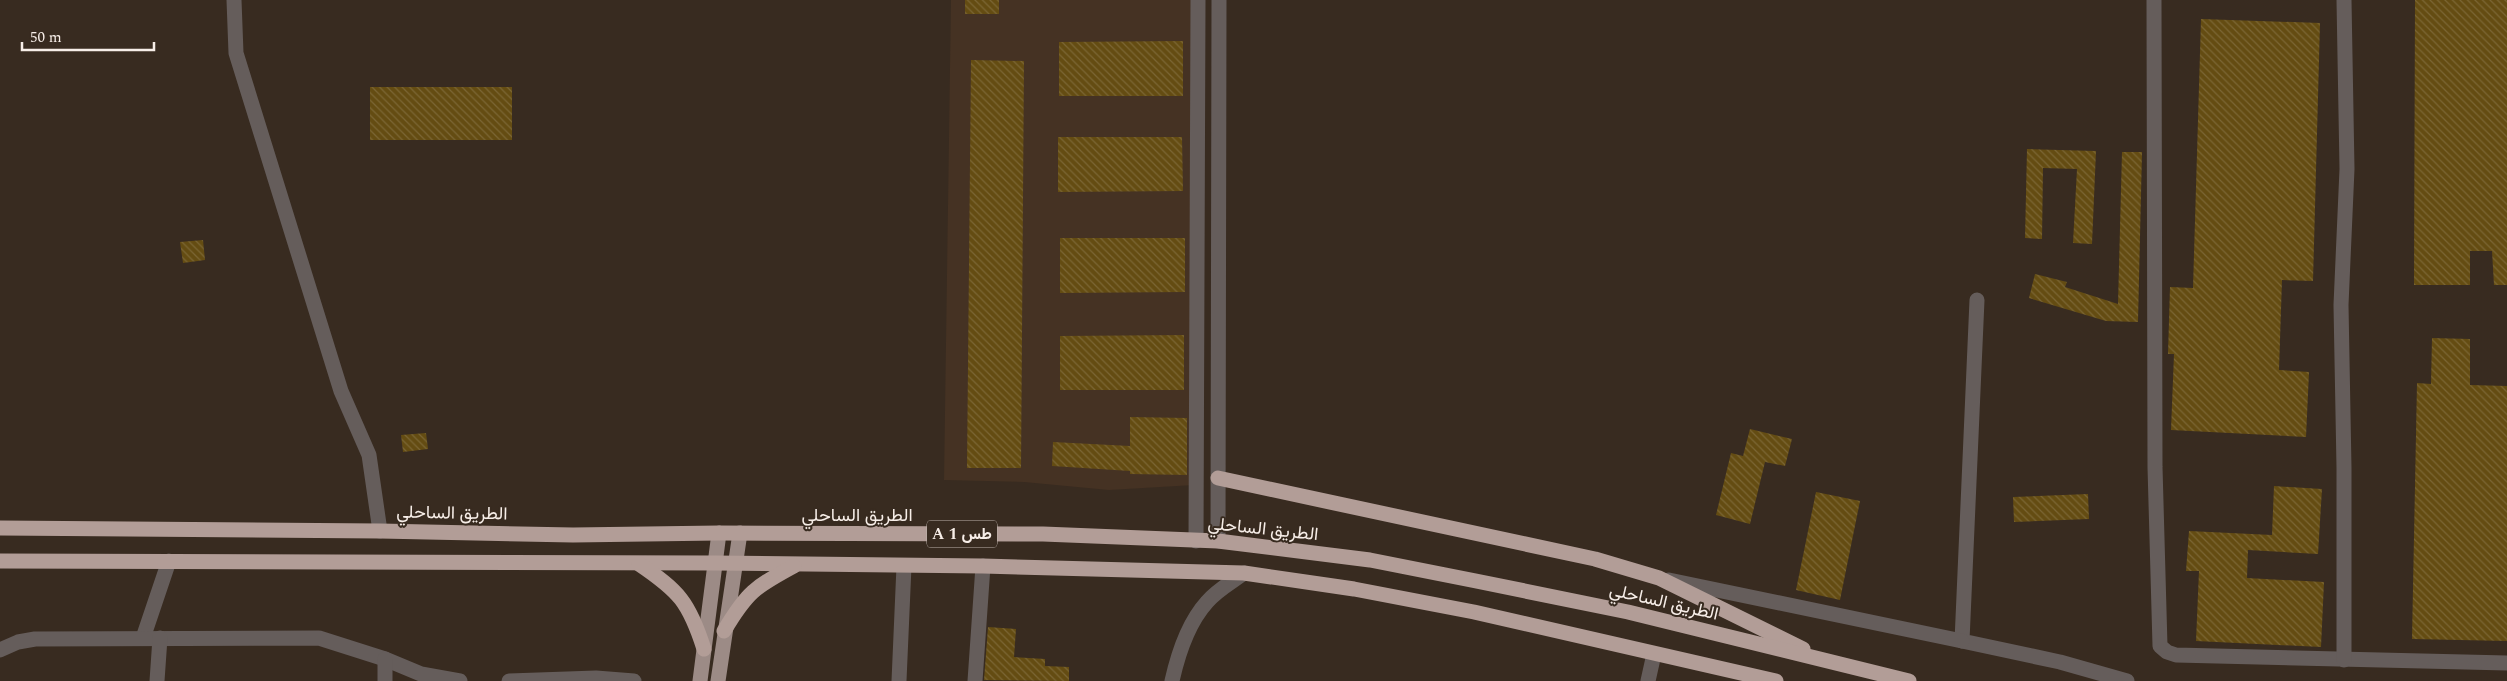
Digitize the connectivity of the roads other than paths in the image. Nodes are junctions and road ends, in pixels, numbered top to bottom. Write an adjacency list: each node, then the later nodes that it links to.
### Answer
1 (234, 0): 9 (street)
2 (1198, 0): 12 (street)
3 (1218, 0): 7 (street)
4 (2154, 0): 32 (street)
5 (2344, 0): 32 (street)
6 (1977, 300): 27 (street)
7 (1218, 478): 13 (street); 23 (highway)
8 (0, 528): 9 (highway, الطريق الساحلي / A 1 طس)
9 (380, 531): 10 (highway, الطريق الساحلي / A 1 طس)
10 (719, 533): 11 (highway, الطريق الساحلي / A 1 طس); 16 (main road)
11 (740, 533): 12 (highway, الطريق الساحلي / A 1 طس); 17 (main road)
12 (1196, 541): 13 (highway, الطريق الساحلي / A 1 طس)
13 (1218, 541): 33 (highway, الطريق الساحلي / A 1 طس)
14 (0, 561): 15 (highway, A 1 طس)
15 (168, 561): 18 (highway, A 1 طس); 25 (street)
16 (716, 563): 17 (highway, A 1 طس); 18 (highway, A 1 طس); 28 (main road)
17 (735, 563): 19 (highway, A 1 طس); 24 (main road)
18 (639, 564): 28 (highway)
19 (796, 564): 20 (highway, A 1 طس); 24 (highway)
20 (904, 566): 21 (highway, A 1 طس); 42 (street)
21 (983, 566): 22 (highway, A 1 طس); 43 (street)
22 (1244, 573): 30 (highway, A 1 طس); 44 (street)
23 (1659, 578): 27 (street); 33 (highway)
24 (724, 631): 41 (main road)
25 (143, 638): 26 (street); 29 (street)
26 (160, 638): 31 (street); 35 (street)
27 (1962, 641): 48 (street)
28 (704, 649): 40 (main road)
29 (0, 650)
30 (1654, 654): 45 (street); 46 (highway, A 1 طس)
31 (385, 659): 36 (street); 37 (street)
32 (2344, 660): 34 (street)
33 (1831, 663): 47 (highway, الطريق الساحلي / A 1 طس)
34 (2507, 663)
35 (157, 681)
36 (385, 681)
37 (460, 681)
38 (508, 681): 39 (street)
39 (634, 681)
40 (700, 681)
41 (718, 681)
42 (899, 681)
43 (975, 681)
44 (1172, 681)
45 (1648, 681)
46 (1776, 681)
47 (1909, 681)
48 (2127, 681)

